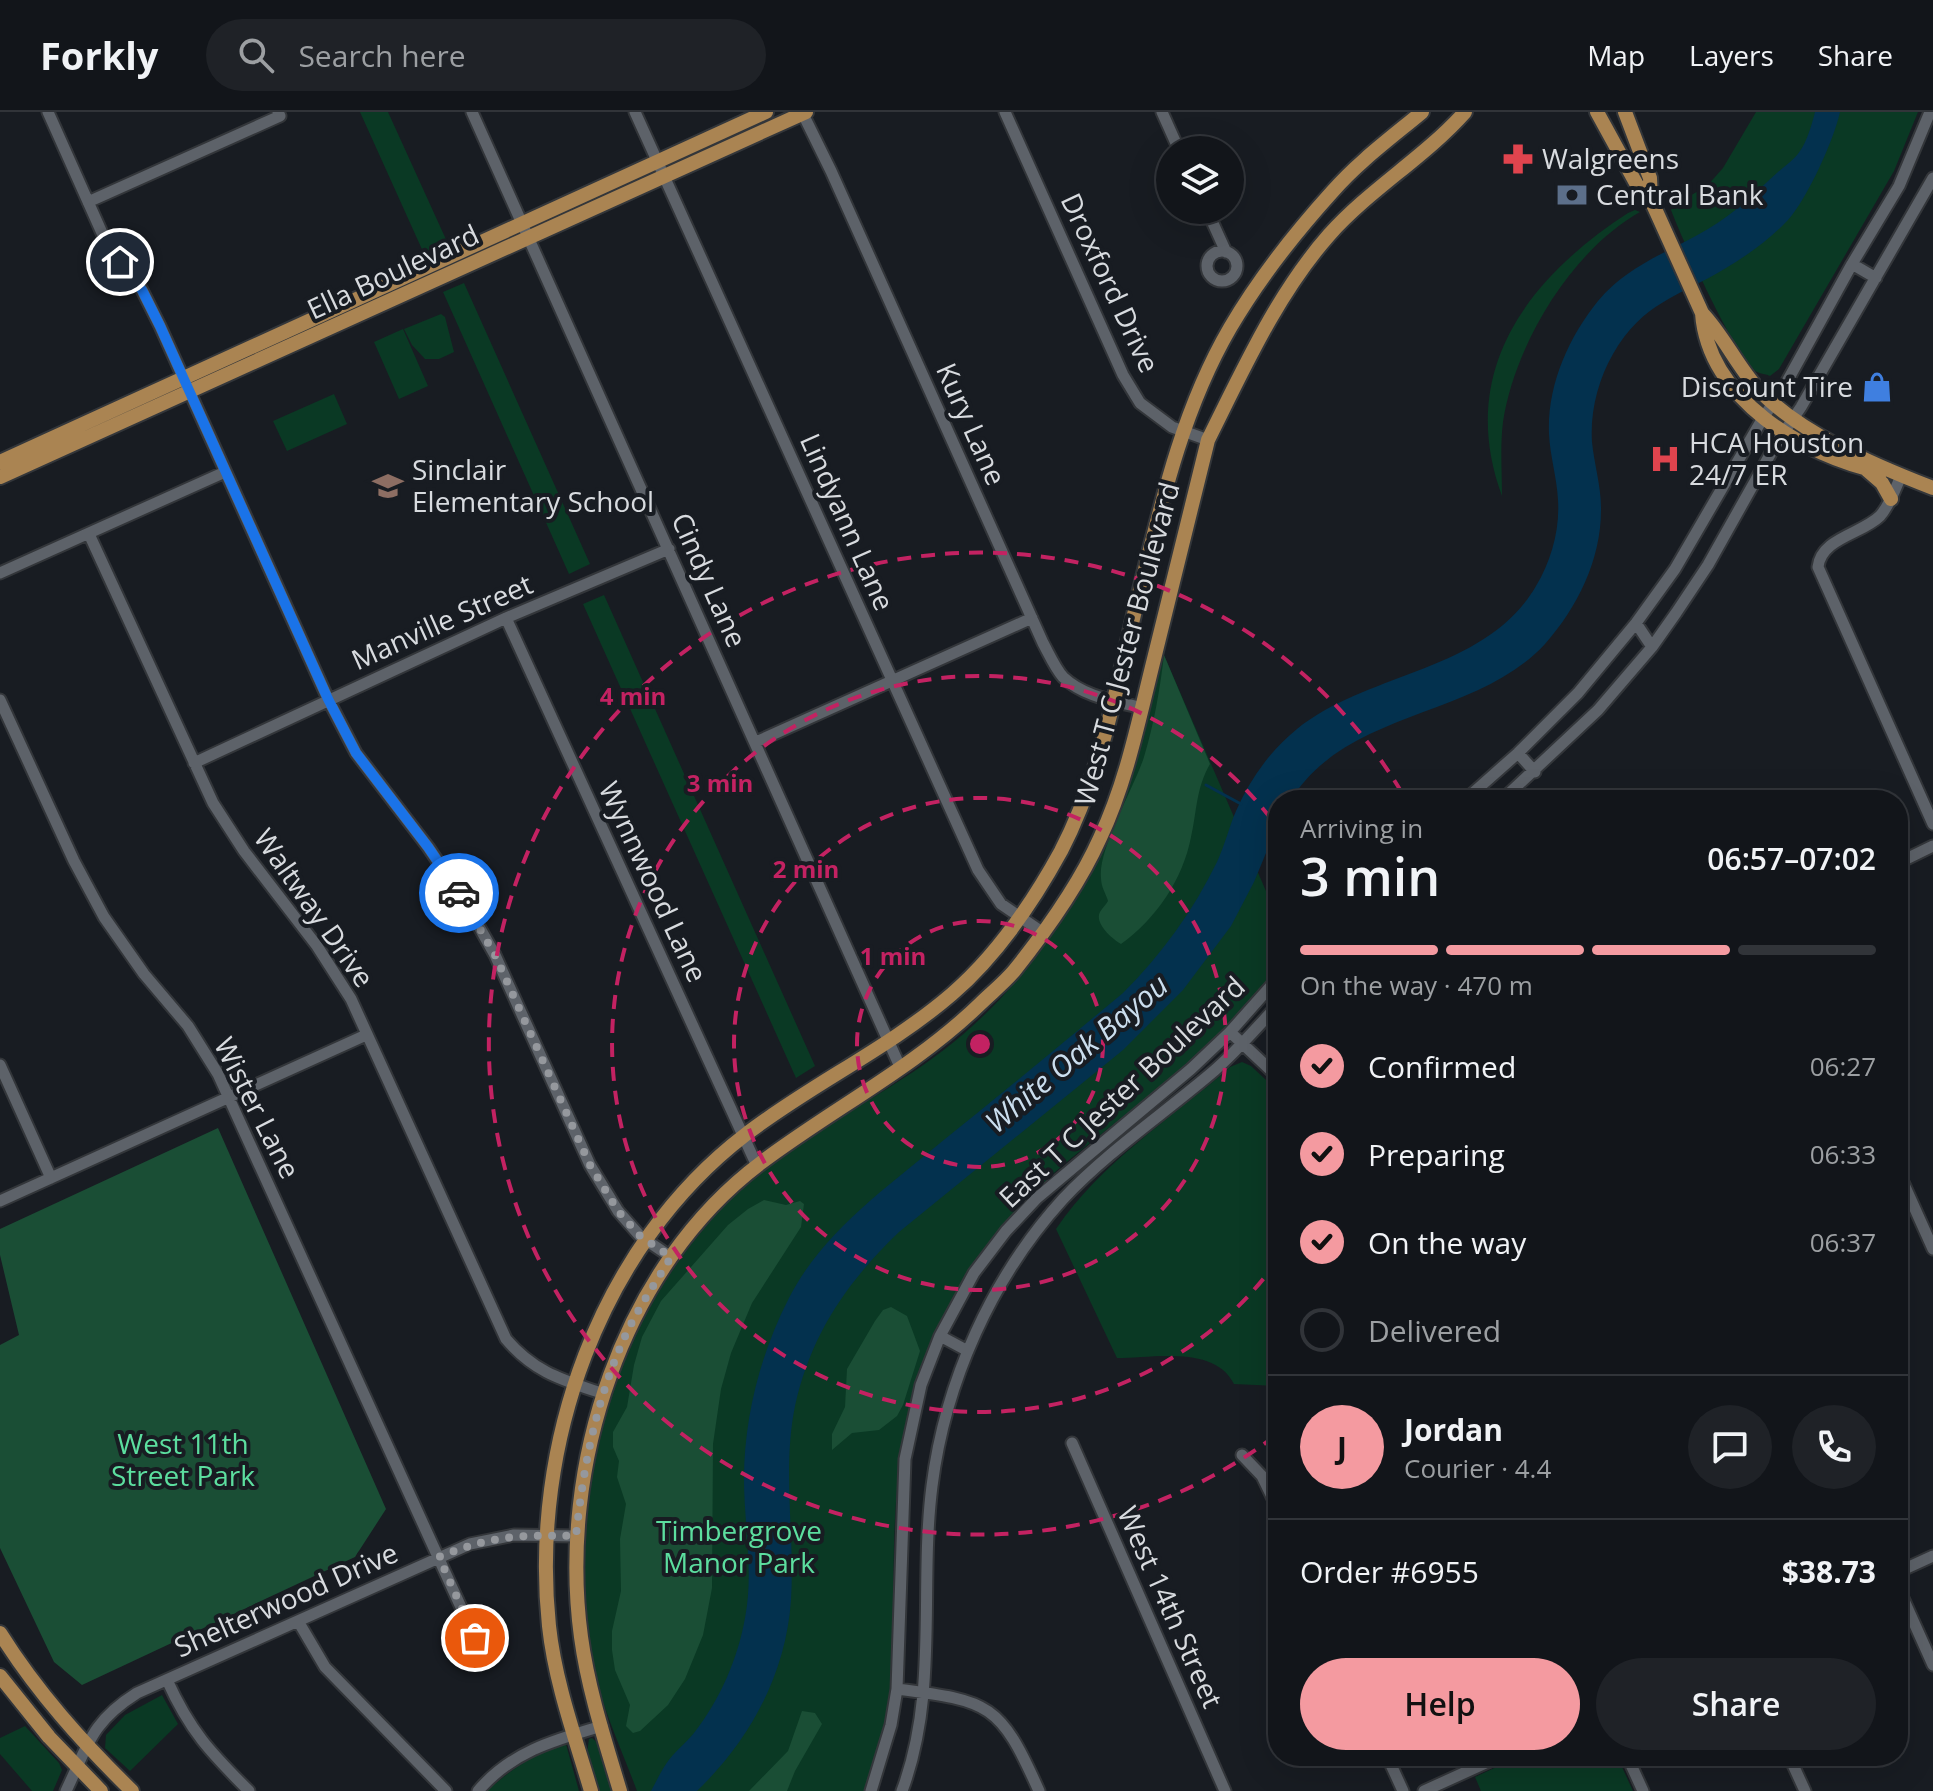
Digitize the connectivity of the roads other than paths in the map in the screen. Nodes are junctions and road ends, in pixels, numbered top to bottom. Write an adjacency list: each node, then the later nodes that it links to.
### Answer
1 (48, 112): 21 (street)
2 (472, 112): 22 (street, Cindy Lane)
3 (635, 112): 17 (street, Lindyann Lane)
4 (766, 112): 17 (main road, Ella Boulevard)
5 (1005, 112): 37 (street, Droxford Drive)
6 (1162, 112): 16 (street)
7 (1422, 112): 26 (main road, West T C Jester Boulevard)
8 (1443, 112): 15 (main road)
9 (1465, 112): 15 (main road, West T C Jester Boulevard)
10 (1597, 112): 20 (main road)
11 (1625, 112): 20 (main road)
12 (1930, 112): 27 (street)
13 (804, 113): 18 (main road, Ella Boulevard); 53 (street, Kury Lane)
14 (279, 114): 21 (street)
15 (1454, 123): 28 (main road, West T C Jester Boulevard)
16 (1173, 136)
17 (656, 160): 18 (street, Lindyann Lane); 22 (main road, Ella Boulevard)
18 (665, 178): 24 (main road, Ella Boulevard); 56 (street, Lindyann Lane)
19 (1933, 178): 29 (street)
20 (1651, 200): 30 (main road)
21 (88, 202): 32 (street)
22 (522, 224): 24 (street, Cindy Lane); 31 (main road, Ella Boulevard)
23 (1213, 224): 25 (street)
24 (529, 238): 31 (main road, Ella Boulevard); 50 (street, Cindy Lane)
25 (1226, 252)
26 (1281, 256): 28 (main road); 37 (main road, West T C Jester Boulevard)
27 (1852, 264): 29 (street); 34 (street)
28 (1300, 275): 39 (main road, West T C Jester Boulevard)
29 (1876, 278): 36 (street)
30 (1700, 310): 34 (main road); 35 (main road)
31 (343, 315): 32 (main road, Ella Boulevard); 33 (main road, Ella Boulevard)
32 (184, 379): 33 (street); 40 (main road, Ella Boulevard)
33 (190, 393): 42 (street); 44 (main road, Ella Boulevard)
34 (1773, 403): 35 (street); 36 (main road)
35 (1763, 418): 38 (main road); 54 (street)
36 (1793, 419): 38 (street); 43 (main road)
37 (1184, 431): 39 (street, Droxford Drive); 59 (main road, West T C Jester Boulevard)
38 (1783, 433): 41 (main road); 55 (street)
39 (1208, 440): 60 (main road, West T C Jester Boulevard)
40 (0, 462)
41 (1863, 468): 43 (main road); 48 (main road)
42 (225, 472): 49 (street); 57 (street)
43 (1901, 476): 45 (main road); 48 (street)
44 (0, 477)
45 (1917, 482): 46 (main road); 47 (street)
46 (1933, 488)
47 (1933, 497)
48 (1891, 499): 67 (street)
49 (89, 534): 51 (street); 63 (street, Waltway Drive)
50 (669, 549): 52 (street, Manville Street); 61 (street, Cindy Lane)
51 (0, 573)
52 (506, 618): 57 (street, Manville Street); 82 (street, Wynnwood Lane)
53 (1032, 618): 56 (street); 59 (street, Kury Lane)
54 (1636, 623): 55 (street); 62 (street)
55 (1652, 647): 64 (street)
56 (892, 681): 61 (street); 70 (street, Lindyann Lane)
57 (328, 699): 63 (street, Manville Street); 87 (street)
58 (0, 700): 81 (street, Wister Lane)
59 (1113, 701): 60 (street, Kury Lane); 70 (main road, West T C Jester Boulevard)
60 (1142, 708): 71 (main road, West T C Jester Boulevard)
61 (756, 742): 76 (street, Cindy Lane)
62 (1518, 753): 64 (street); 65 (street)
63 (194, 763): 75 (street, Waltway Drive)
64 (1535, 772): 66 (street)
65 (1476, 790)
66 (1514, 790)
67 (1933, 824)
68 (1933, 846): 69 (street)
69 (1908, 858)
70 (1019, 917): 71 (street, Lindyann Lane); 76 (main road, West T C Jester Boulevard)
71 (1042, 932): 80 (main road, West T C Jester Boulevard)
72 (1268, 989): 74 (street, East T C Jester Boulevard)
73 (1268, 1016): 77 (street, East T C Jester Boulevard)
74 (1230, 1032): 77 (street); 90 (street, East T C Jester Boulevard)
75 (366, 1035): 81 (street); 92 (street, Waltway Drive)
76 (889, 1041): 80 (street, Cindy Lane); 82 (main road, West T C Jester Boulevard)
77 (1243, 1044): 79 (street); 91 (street, East T C Jester Boulevard)
78 (0, 1065): 84 (street)
79 (1268, 1068)
80 (901, 1069): 83 (main road, West T C Jester Boulevard)
81 (230, 1098): 84 (street); 100 (street, Wister Lane)
82 (743, 1136): 83 (street, Wynnwood Lane); 87 (main road, West T C Jester Boulevard)
83 (757, 1166): 89 (main road, West T C Jester Boulevard)
84 (51, 1178): 86 (street)
85 (1908, 1193): 88 (street)
86 (0, 1201)
87 (647, 1240): 89 (street); 92 (main road, West T C Jester Boulevard)
88 (1933, 1249)
89 (671, 1257): 93 (main road, West T C Jester Boulevard)
90 (940, 1336): 91 (street); 109 (street, East T C Jester Boulevard)
91 (968, 1351): 110 (street, East T C Jester Boulevard)
92 (575, 1385): 93 (street, Waltway Drive); 97 (main road, West T C Jester Boulevard)
93 (604, 1394): 98 (main road, West T C Jester Boulevard)
94 (1072, 1443): 130 (street, West 14th Street)
95 (1242, 1455): 96 (street)
96 (1268, 1488)
97 (546, 1536): 98 (street, Shelterwood Drive); 100 (street, Shelterwood Drive); 112 (main road, West T C Jester Boulevard)
98 (576, 1536): 111 (main road, West T C Jester Boulevard)
99 (1933, 1556): 101 (street)
100 (439, 1557): 103 (street, Shelterwood Drive); 105 (street, Wister Lane)
101 (1908, 1567)
102 (1908, 1609): 106 (street)
103 (298, 1621): 108 (street, Shelterwood Drive); 124 (street)
104 (0, 1633): 113 (main road)
105 (474, 1654)
106 (1933, 1665)
107 (0, 1676): 114 (main road)
108 (167, 1680): 113 (street, Shelterwood Drive); 123 (street)
109 (897, 1689): 110 (street); 127 (street, East T C Jester Boulevard)
110 (925, 1693): 128 (street, East T C Jester Boulevard); 129 (street)
111 (602, 1726): 112 (street); 119 (main road, West T C Jester Boulevard)
112 (574, 1734): 125 (street); 126 (main road, West T C Jester Boulevard)
113 (85, 1745): 114 (street, Shelterwood Drive); 122 (main road)
114 (76, 1766): 120 (street, Shelterwood Drive); 121 (main road)
115 (1392, 1766): 131 (street)
116 (1479, 1766): 132 (street)
117 (1632, 1766): 133 (street)
118 (1794, 1766): 134 (street)
119 (619, 1787)
120 (66, 1791)
121 (101, 1791)
122 (132, 1791)
123 (249, 1791)
124 (446, 1791)
125 (478, 1791)
126 (591, 1791)
127 (871, 1791)
128 (902, 1791)
129 (1039, 1791)
130 (1225, 1791)
131 (1403, 1791)
132 (1424, 1791)
133 (1643, 1791)
134 (1805, 1791)

